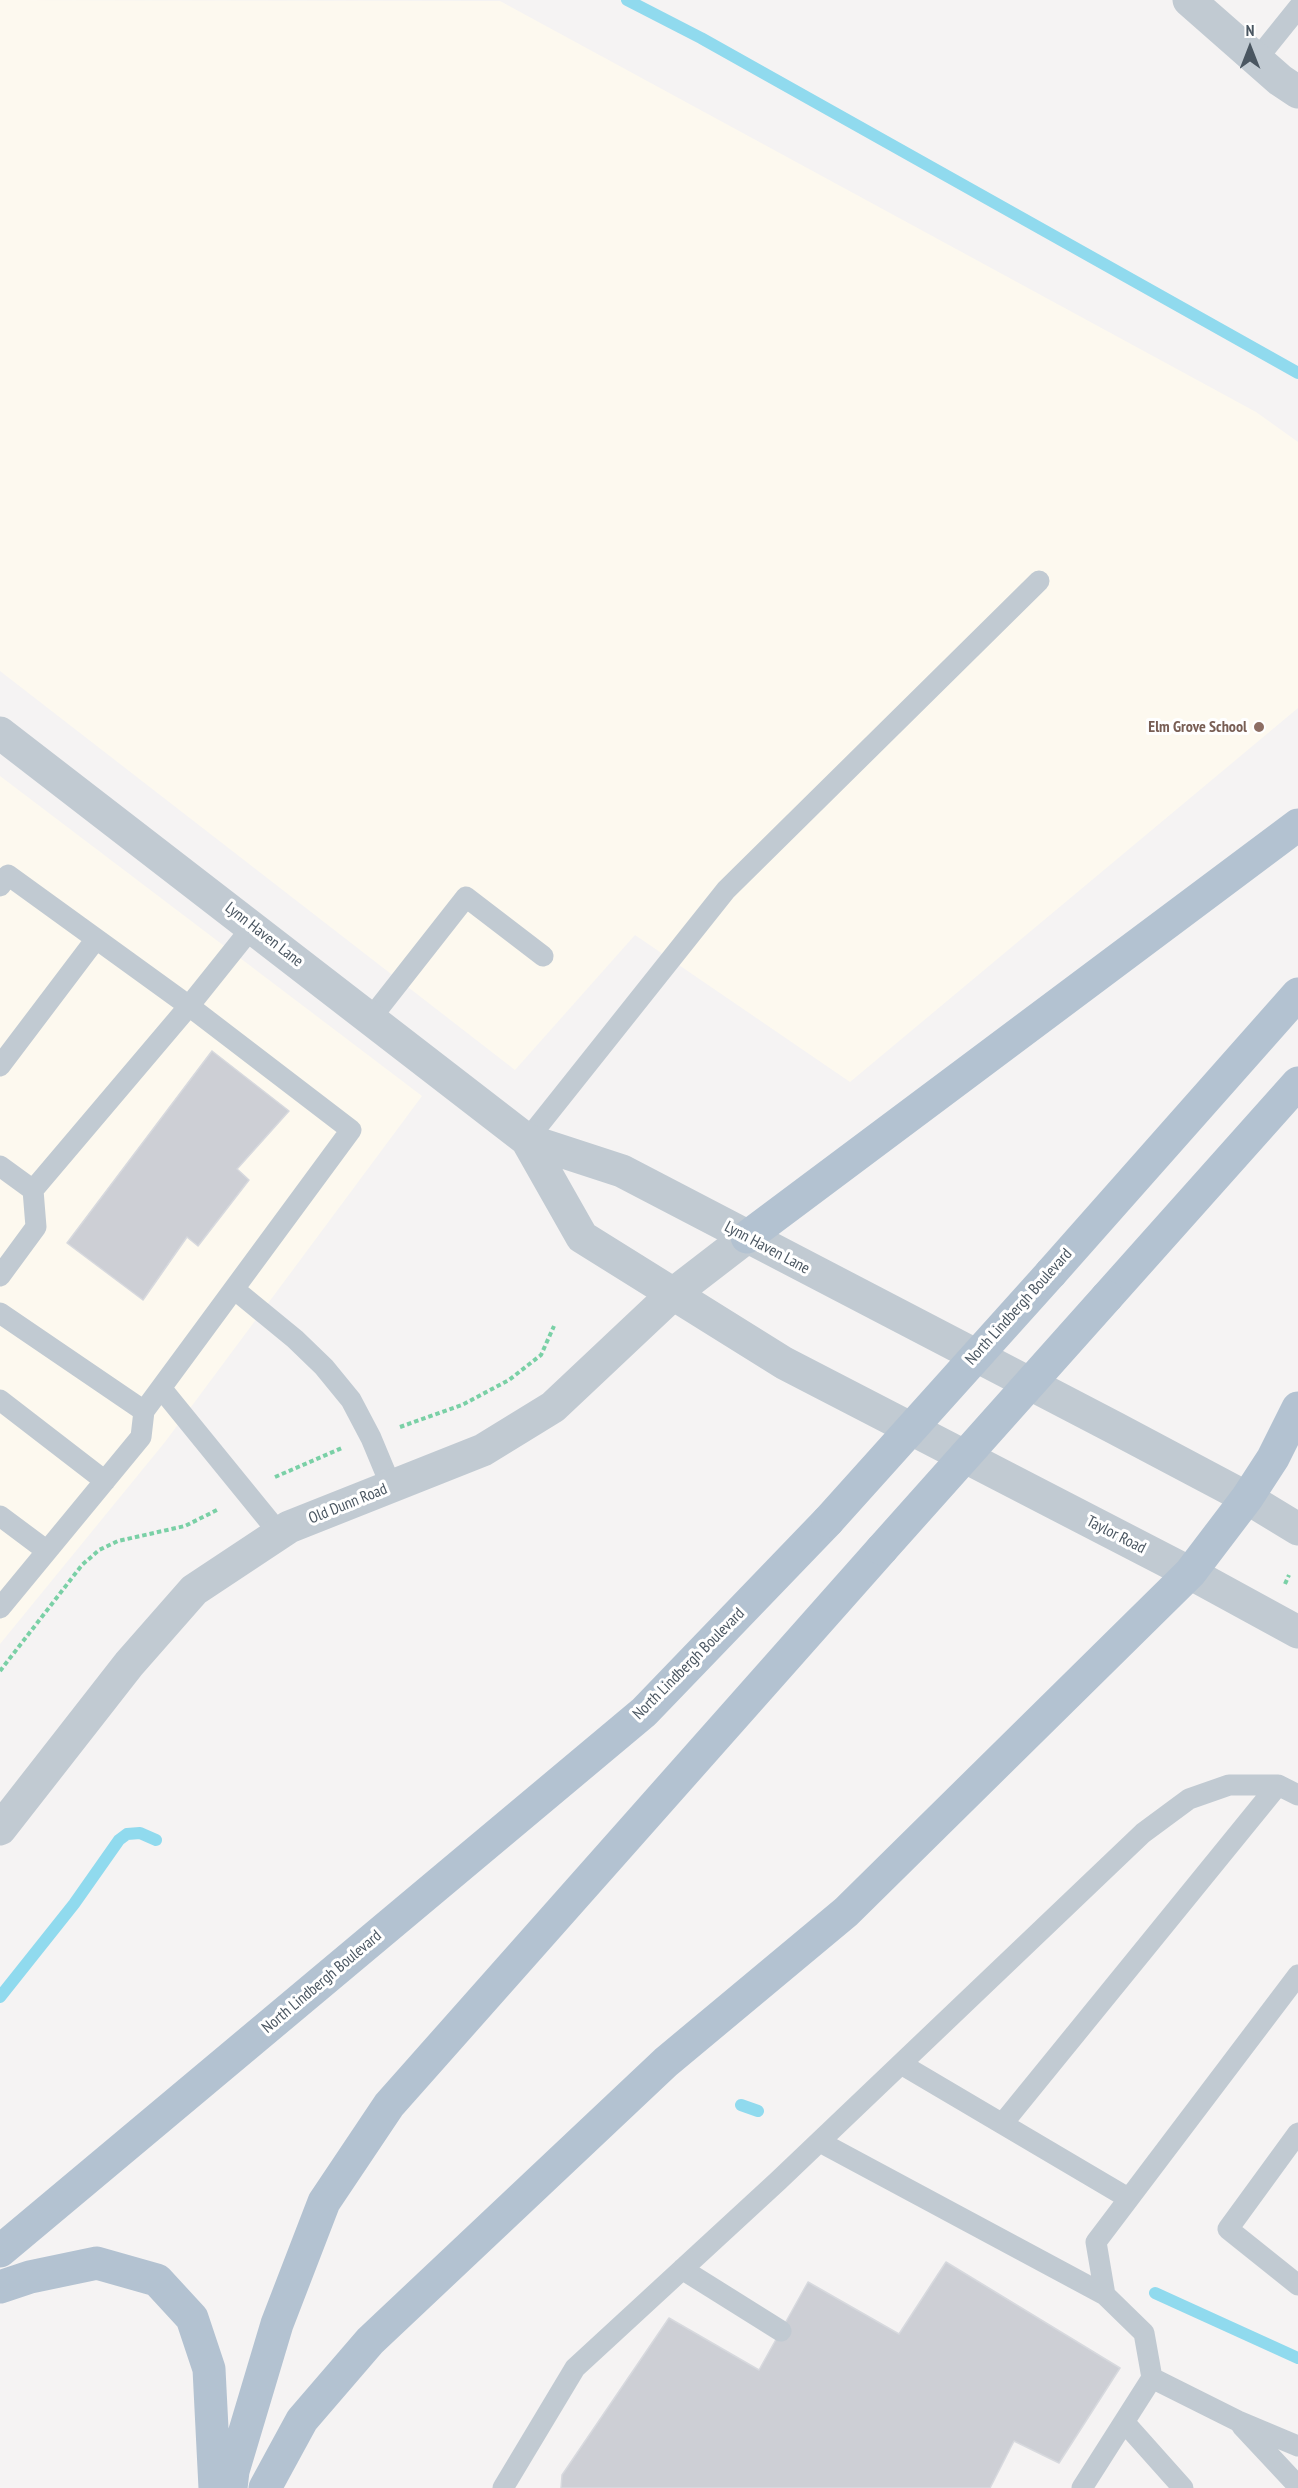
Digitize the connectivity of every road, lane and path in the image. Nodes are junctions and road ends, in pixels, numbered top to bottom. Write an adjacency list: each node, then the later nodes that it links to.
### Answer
1 (1189, 0): 3 (street)
2 (1298, 8): 3 (lane)
3 (1257, 59): 4 (street)
4 (1298, 92)
5 (1039, 581): 17 (lane)
6 (2, 738): 9 (street, Lynn Haven Lane)
7 (1298, 825): 20 (main road)
8 (0, 886): 10 (lane)
9 (253, 926): 13 (lane); 14 (street, Lynn Haven Lane)
10 (96, 939): 13 (lane); 15 (lane)
11 (543, 956): 14 (lane)
12 (1298, 994): 55 (main road, North Lindbergh Boulevard, bridge)
13 (189, 1006): 19 (lane); 22 (lane)
14 (371, 1018): 17 (street, Lynn Haven Lane)
15 (0, 1065)
16 (1298, 1083): 67 (main road, bridge)
17 (527, 1140): 20 (street, Lynn Haven Lane); 23 (street, Lynn Haven Lane)
18 (0, 1166): 19 (lane)
19 (33, 1190): 21 (lane)
20 (747, 1238): 23 (street, Old Dunn Road); 36 (street, Lynn Haven Lane)
21 (0, 1276)
22 (234, 1289): 26 (lane); 35 (lane)
23 (673, 1294): 31 (street, Lynn Haven Lane); 35 (street, Old Dunn Road)
24 (0, 1313): 29 (lane)
25 (554, 1326): 30 (path)
26 (161, 1389): 29 (lane); 40 (lane)
27 (0, 1400): 34 (lane)
28 (1298, 1408): 36 (main road)
29 (144, 1412): 34 (lane)
30 (408, 1424)
31 (932, 1440): 42 (street, Taylor Road)
32 (332, 1452): 33 (path)
33 (283, 1473)
34 (105, 1481): 41 (lane)
35 (392, 1486): 40 (street, Old Dunn Road)
36 (1247, 1498): 39 (street); 42 (main road)
37 (210, 1514): 45 (path)
38 (0, 1516): 41 (lane)
39 (1298, 1529)
40 (279, 1533): 48 (street, Old Dunn Road)
41 (47, 1551): 43 (lane)
42 (1190, 1573): 44 (street, Taylor Road); 68 (main road)
43 (0, 1608)
44 (1298, 1632)
45 (0, 1671)
46 (1278, 1785): 47 (lane); 50 (lane); 51 (lane)
47 (1298, 1795)
48 (0, 1829)
49 (1298, 1975): 54 (lane)
50 (901, 2064): 51 (lane); 52 (lane)
51 (1003, 2123): 54 (lane)
52 (820, 2142): 56 (lane); 59 (lane)
53 (1294, 2147): 57 (lane)
54 (1128, 2198): 59 (lane)
55 (0, 2251)
56 (682, 2269): 60 (lane); 69 (lane)
57 (1298, 2285)
58 (0, 2287): 66 (main road)
59 (1105, 2295): 61 (lane)
60 (780, 2331)
61 (1152, 2378): 62 (lane); 63 (lane)
62 (1238, 2421): 64 (lane); 65 (lane)
63 (1125, 2423): 70 (lane); 71 (lane)
64 (1298, 2446)
65 (1298, 2486)
66 (215, 2488)
67 (231, 2488)
68 (265, 2488)
69 (503, 2488)
70 (1082, 2488)
71 (1183, 2488)

